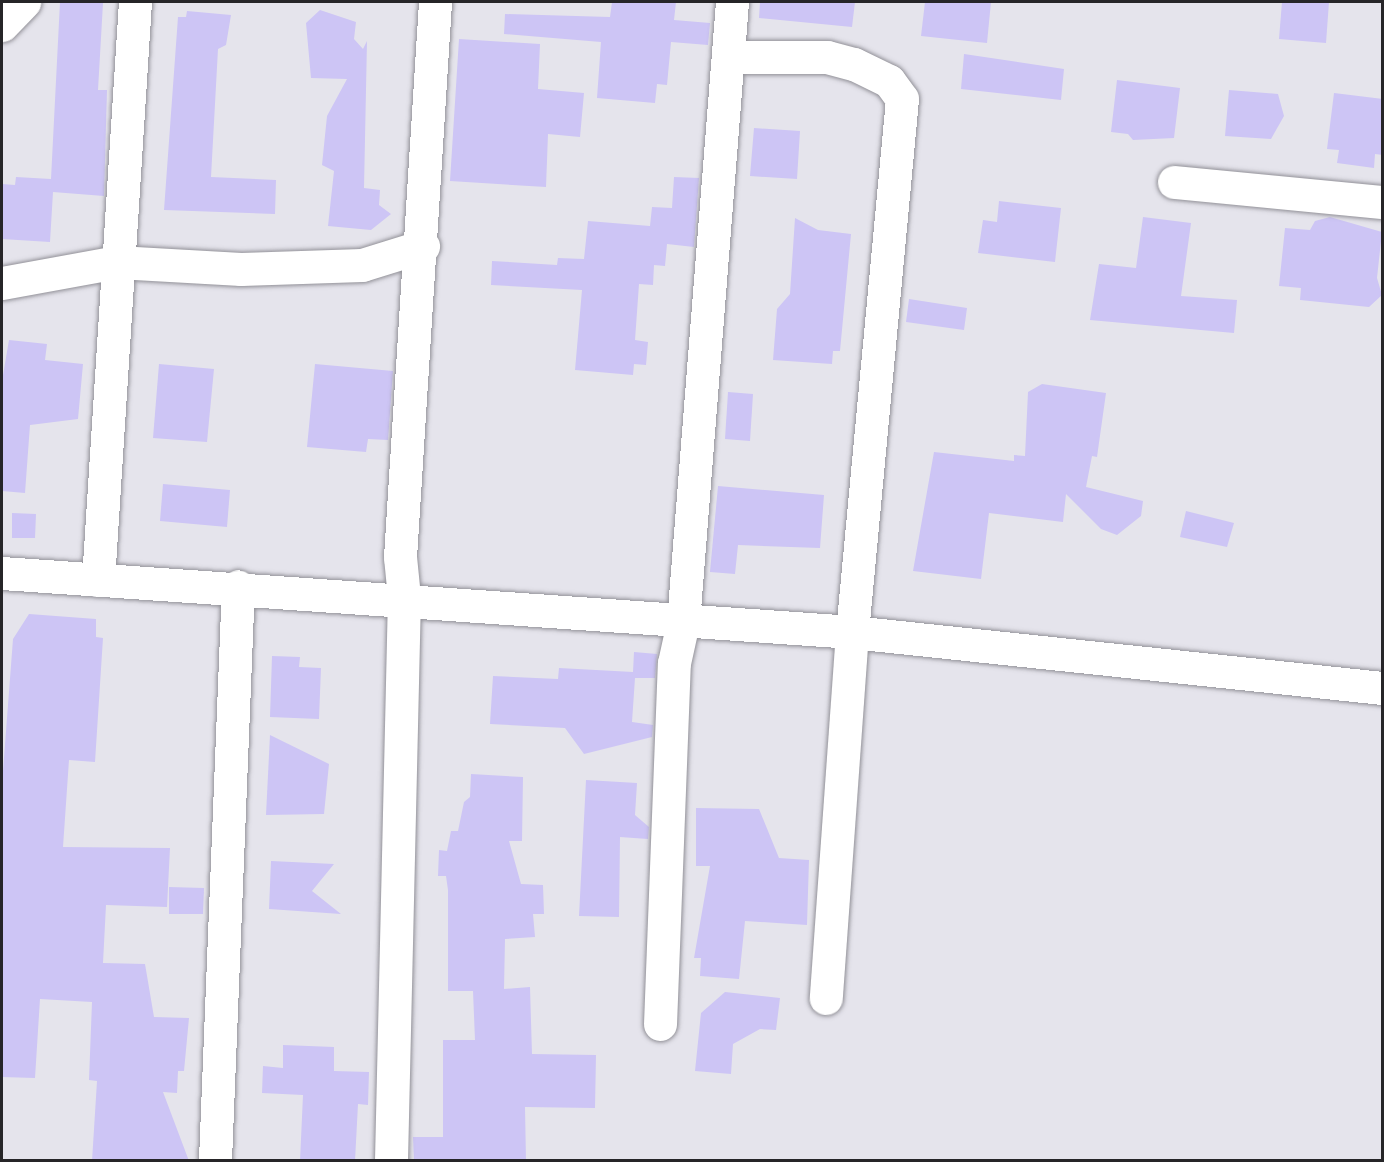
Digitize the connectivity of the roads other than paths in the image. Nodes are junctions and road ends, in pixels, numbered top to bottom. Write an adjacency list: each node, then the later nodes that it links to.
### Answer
1 (24, 2): 5 (street)
2 (135, 2): 10 (street)
3 (435, 2): 9 (street)
4 (732, 2): 6 (street)
5 (2, 25)
6 (729, 57): 16 (street); 17 (street)
7 (1174, 182): 8 (street)
8 (1383, 202)
9 (423, 246): 10 (street); 15 (street)
10 (117, 262): 11 (street); 13 (street)
11 (2, 283)
12 (2, 573): 13 (street)
13 (98, 580): 14 (street)
14 (238, 586): 15 (street); 21 (street)
15 (404, 597): 16 (street); 22 (street)
16 (684, 622): 17 (street); 20 (street)
17 (852, 632): 18 (street); 19 (street)
18 (1383, 688)
19 (826, 998)
20 (660, 1024)
21 (215, 1161)
22 (391, 1161)

